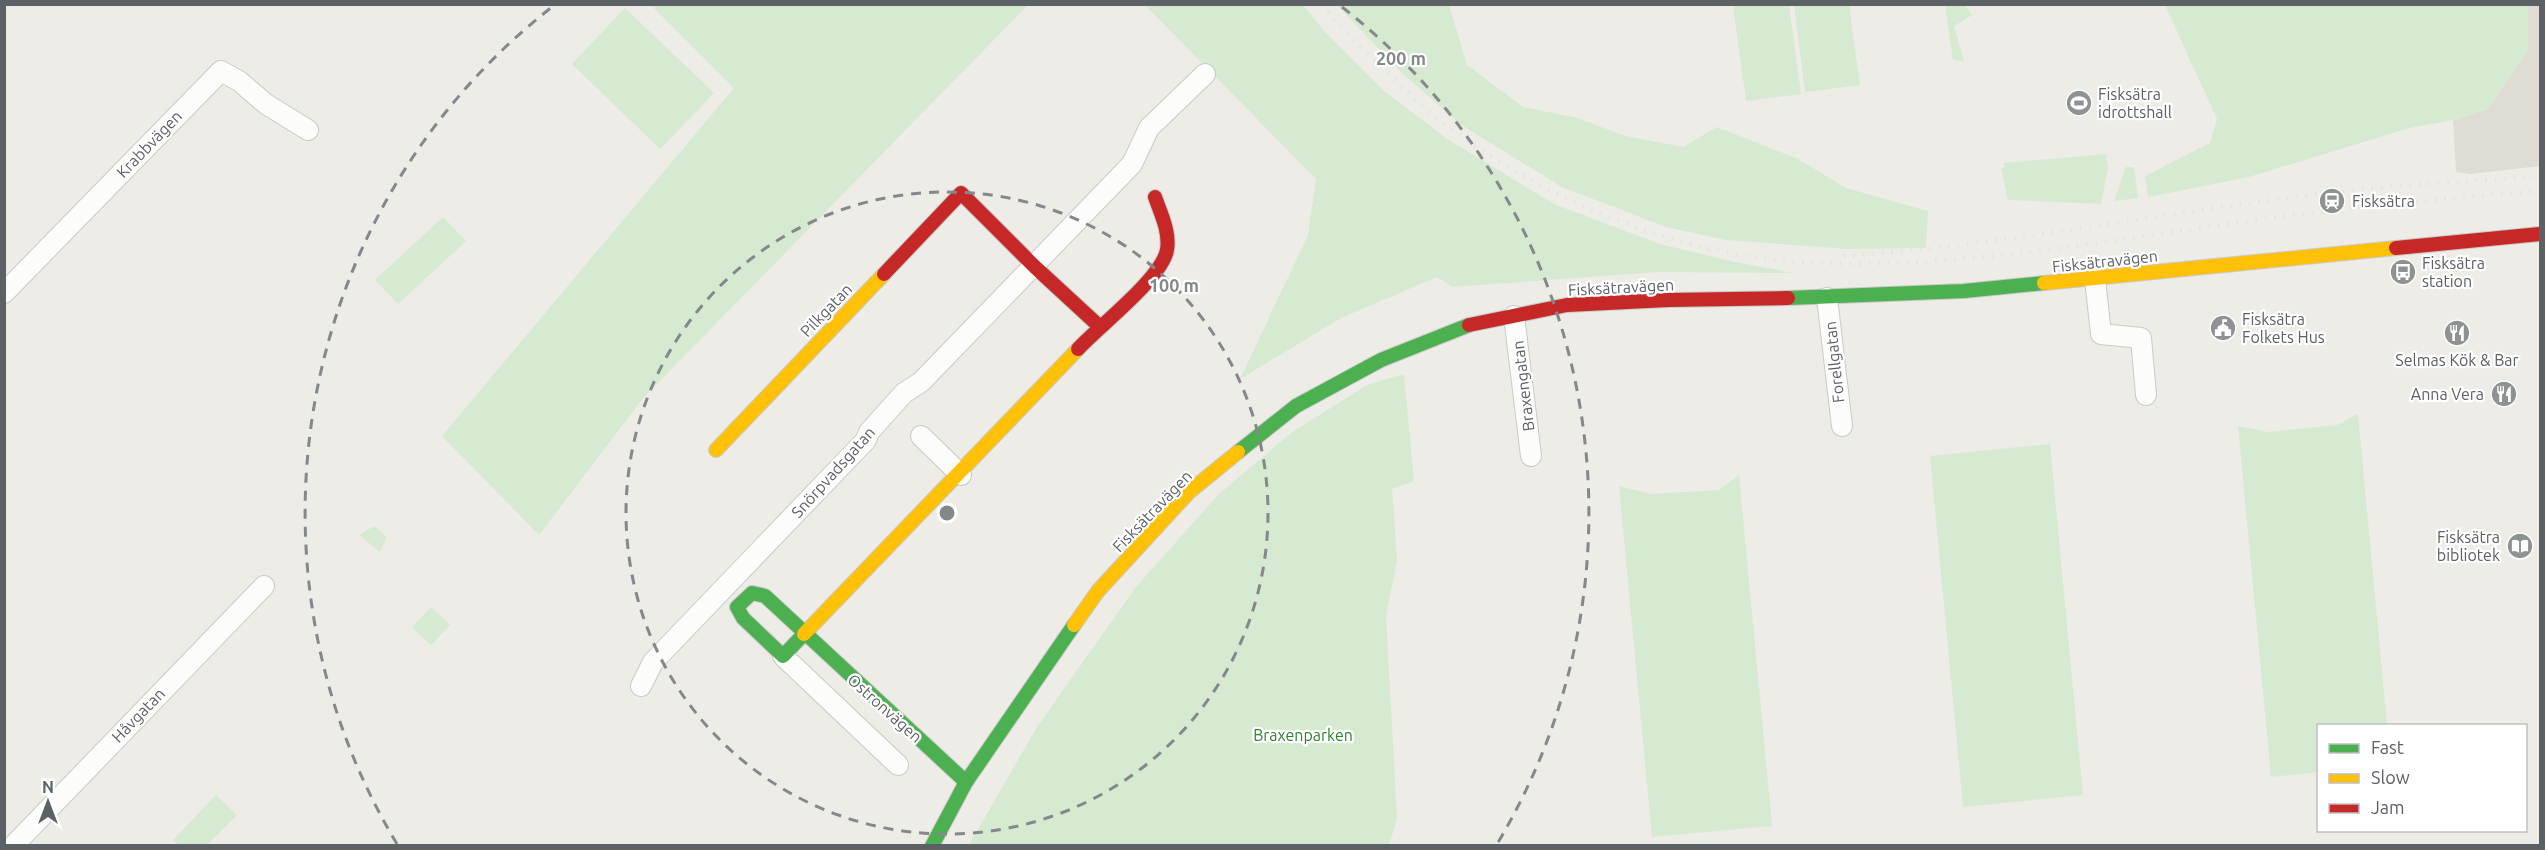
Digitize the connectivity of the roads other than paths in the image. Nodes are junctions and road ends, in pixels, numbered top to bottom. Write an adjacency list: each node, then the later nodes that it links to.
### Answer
1 (1205, 74): 5 (street, Snörpvadsgatan)
2 (308, 130): 7 (street, Krabbvägen)
3 (1155, 197): 10 (street)
4 (2541, 234): 6 (street, Fisksätravägen)
5 (1035, 267): 10 (street); 14 (street, Pilkgatan); 20 (street, Snörpvadsgatan)
6 (2095, 279): 8 (street, Fisksätravägen); 11 (street)
7 (4, 292)
8 (1827, 298): 9 (street, Fisksätravägen); 12 (street, Forellgatan)
9 (1514, 316): 15 (street, Braxengatan); 22 (street, Fisksätravägen)
10 (1100, 326): 16 (street)
11 (2146, 395)
12 (1842, 426)
13 (921, 436): 16 (street)
14 (716, 450)
15 (1531, 456)
16 (961, 475): 18 (street)
17 (264, 586): 23 (street, Håvgatan)
18 (804, 634): 19 (street); 19 (street, Ostronvägen); 22 (street, Ostronvägen)
19 (783, 656): 21 (street, Ostronvägen)
20 (641, 686)
21 (898, 765)
22 (966, 782): 24 (street, Fisksätravägen)
23 (13, 846)
24 (932, 846)

